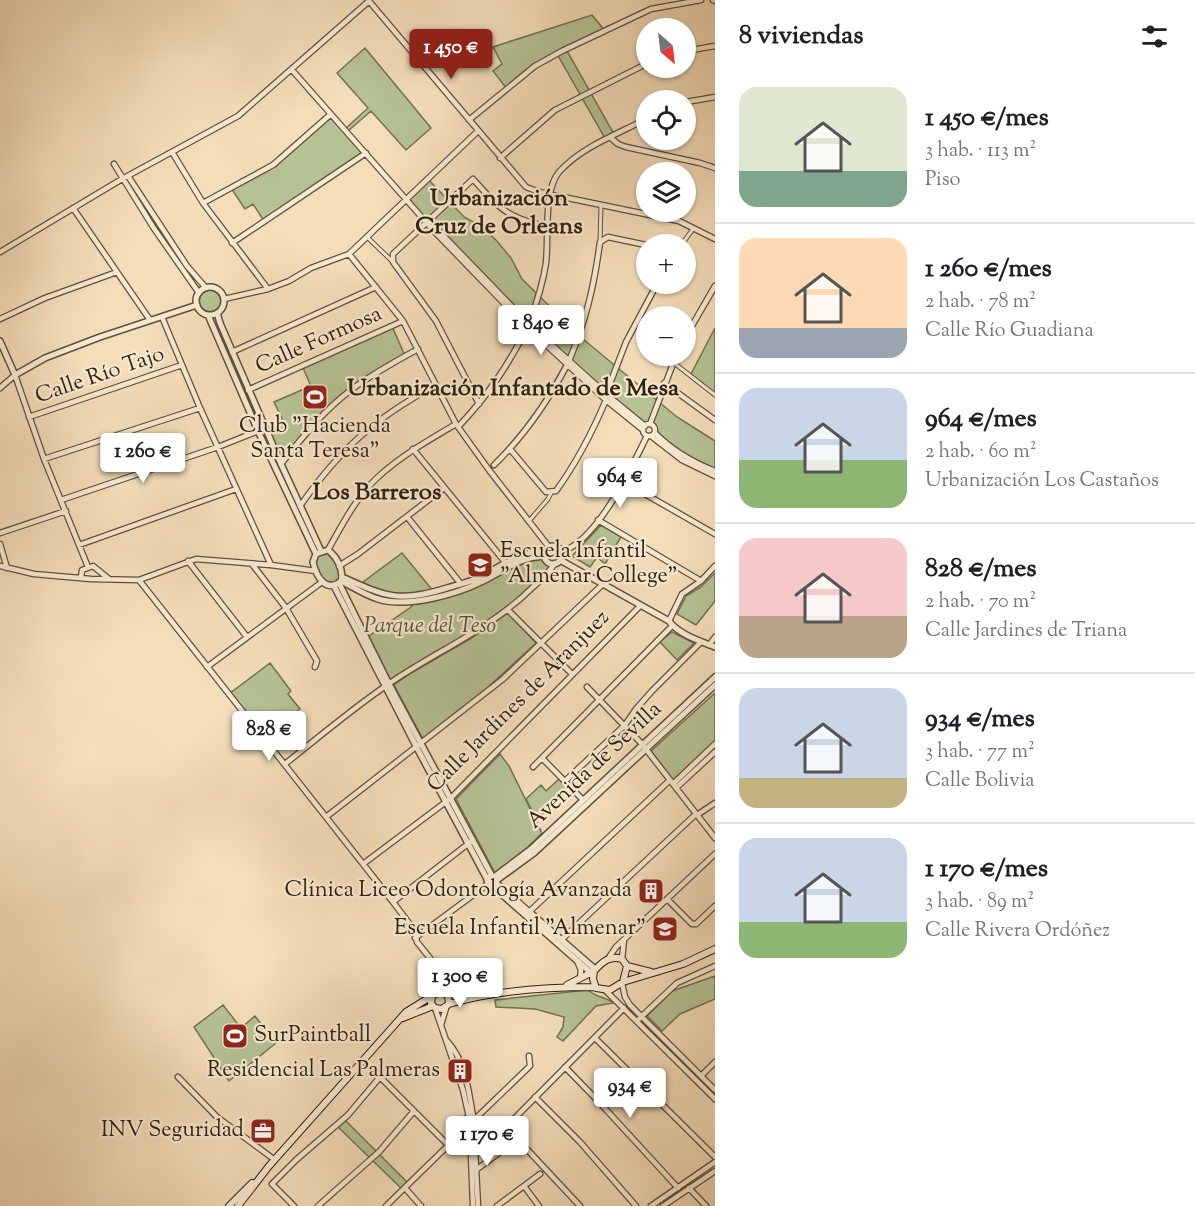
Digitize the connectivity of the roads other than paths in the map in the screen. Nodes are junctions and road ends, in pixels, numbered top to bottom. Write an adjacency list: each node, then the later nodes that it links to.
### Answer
1 (701, 0): 10 (street)
2 (369, 1): 6 (street); 10 (street)
3 (715, 46): 4 (street)
4 (696, 49)
5 (636, 69): 16 (street)
6 (292, 70): 9 (street); 14 (street)
7 (715, 97): 8 (street)
8 (696, 100)
9 (331, 114): 15 (street); 23 (street)
10 (469, 120): 12 (street)
11 (636, 124): 13 (street)
12 (478, 131): 16 (street); 22 (street)
13 (611, 138): 18 (street); 21 (street)
14 (172, 152): 19 (street); 23 (street)
15 (366, 153): 22 (street); 33 (street)
16 (501, 158): 21 (street)
17 (114, 164): 20 (street)
18 (715, 168)
19 (128, 176): 20 (street); 41 (street)
20 (122, 179): 25 (street); 43 (street)
21 (550, 193): 24 (street); 27 (street)
22 (406, 200): 26 (street); 30 (street)
23 (203, 203): 33 (street)
24 (601, 205): 28 (street); 32 (street)
25 (73, 208): 35 (street); 38 (street)
26 (428, 222): 27 (street); 37 (street); 55 (street)
27 (549, 227): 55 (street)
28 (694, 228): 29 (street); 31 (street)
29 (690, 234)
30 (367, 237): 36 (street); 37 (street)
31 (715, 240)
32 (600, 242): 34 (street); 60 (street)
33 (232, 243): 42 (street)
34 (636, 243)
35 (0, 252)
36 (349, 254): 40 (street); 42 (street)
37 (393, 262): 71 (street)
38 (117, 272): 51 (street); 52 (street)
39 (715, 286): 45 (street)
40 (376, 287): 53 (street); 59 (street)
41 (206, 288): 43 (street); 46 (street)
42 (268, 289): 46 (street)
43 (199, 293): 47 (street)
44 (652, 294): 70 (street)
45 (713, 295): 54 (street)
46 (224, 299): 48 (street)
47 (197, 305): 49 (street); 50 (street)
48 (217, 313): 49 (street); 59 (street)
49 (208, 315): 77 (street)
50 (162, 317): 52 (street); 61 (street)
51 (0, 319)
52 (150, 320): 64 (street)
53 (403, 321): 58 (street); 68 (street, Calle Formosa)
54 (696, 321)
55 (527, 322): 56 (street); 56 (street)
56 (530, 329): 60 (street); 71 (street)
57 (0, 340): 64 (street)
58 (418, 349): 66 (street); 83 (street)
59 (232, 352): 68 (street)
60 (568, 363): 70 (street); 81 (street)
61 (182, 365): 72 (street); 73 (street, Calle Río Tajo)
62 (672, 366): 65 (street)
63 (677, 366): 69 (street)
64 (15, 375): 67 (street); 73 (street)
65 (664, 383): 74 (street); 76 (street)
66 (436, 385): 75 (street); 92 (street)
67 (0, 388)
68 (248, 390): 83 (street)
69 (715, 395)
70 (606, 397): 76 (street); 90 (street)
71 (479, 405): 75 (street)
72 (200, 408): 79 (street); 82 (street)
73 (29, 417): 82 (street)
74 (715, 420)
75 (457, 425): 80 (street); 95 (street)
76 (646, 427): 78 (street); 78 (street)
77 (258, 430): 79 (street); 102 (street)
78 (651, 435): 85 (street); 86 (street); 87 (street)
79 (218, 447): 89 (street); 91 (street)
80 (413, 449): 88 (street); 102 (street)
81 (510, 449): 84 (street); 90 (street)
82 (44, 459): 91 (street)
83 (281, 464): 92 (street)
84 (494, 465)
85 (715, 471)
86 (715, 476)
87 (624, 482): 96 (street); 98 (street)
88 (444, 488): 94 (street); 106 (street)
89 (236, 489): 100 (street); 108 (street)
90 (551, 493): 95 (street)
91 (61, 500): 93 (street)
92 (300, 506): 102 (street)
93 (66, 511): 97 (street); 100 (street)
94 (408, 518): 109 (street); 121 (street)
95 (529, 520): 101 (street)
96 (598, 520): 103 (street); 118 (street)
97 (0, 533)
98 (715, 534)
99 (0, 544): 113 (street)
100 (79, 545): 112 (street)
101 (546, 551): 103 (street); 105 (street); 106 (street); 120 (street)
102 (322, 552): 109 (street); 114 (street)
103 (562, 552): 105 (street)
104 (188, 561): 107 (street); 117 (street); 127 (street)
105 (557, 561): 122 (street); 125 (street)
106 (505, 562): 121 (street)
107 (252, 564): 108 (street); 124 (street)
108 (271, 565): 114 (street)
109 (339, 566): 120 (street)
110 (715, 566): 118 (street)
111 (0, 567): 113 (street)
112 (88, 567): 115 (street); 116 (street)
113 (7, 568): 115 (street)
114 (316, 571): 119 (street)
115 (81, 578): 116 (street)
116 (109, 579): 117 (street)
117 (139, 580): 132 (street)
118 (701, 581): 126 (street)
119 (322, 582): 120 (street); 124 (street)
120 (339, 582): 121 (street); 136 (street)
121 (461, 584)
122 (603, 584): 123 (street); 130 (street)
123 (640, 606): 126 (street); 134 (street, Calle Jardines de Aranjuez)
124 (286, 608): 127 (street); 133 (street)
125 (508, 610): 130 (street); 136 (street)
126 (670, 623): 129 (street); 139 (street)
127 (247, 637): 132 (street)
128 (715, 637): 131 (street)
129 (701, 642): 131 (street); 140 (street)
130 (542, 643): 134 (street); 142 (street)
131 (712, 646)
132 (207, 667): 146 (street)
133 (315, 667)
134 (572, 674): 150 (street, Calle Jardines de Aranjuez)
135 (715, 677): 143 (street, Avenida de Sevilla)
136 (387, 685): 142 (street); 146 (street)
137 (715, 685): 143 (street, Avenida de Sevilla)
138 (587, 687): 139 (street)
139 (600, 700): 140 (street); 145 (street)
140 (625, 725): 143 (street); 148 (street)
141 (715, 744): 149 (street)
142 (419, 746): 150 (street); 154 (street)
143 (644, 747): 149 (street); 151 (street, Avenida de Sevilla); 159 (street, Avenida de Sevilla)
144 (715, 752): 149 (street)
145 (543, 758): 147 (street); 148 (street)
146 (285, 764): 154 (street)
147 (533, 767)
148 (565, 781): 151 (street)
149 (673, 784): 153 (street); 163 (street)
150 (448, 800): 156 (street); 158 (street, Calle Jardines de Aranjuez)
151 (583, 800): 159 (street, Avenida de Sevilla)
152 (715, 803): 153 (street)
153 (696, 814): 155 (street); 165 (street)
154 (326, 817): 158 (street)
155 (715, 838)
156 (471, 842): 159 (street); 161 (street)
157 (715, 854): 160 (street)
158 (363, 864): 161 (street)
159 (492, 880): 163 (street); 164 (street); 170 (street)
160 (667, 898): 162 (street); 166 (street)
161 (393, 902): 164 (street)
162 (715, 906)
163 (529, 912): 165 (street)
164 (415, 938): 180 (street)
165 (561, 940): 173 (street)
166 (624, 940): 168 (street); 169 (street)
167 (715, 949): 174 (main road)
168 (608, 959): 169 (main road); 173 (main road)
169 (622, 959): 171 (main road)
170 (579, 963): 173 (street); 175 (street)
171 (627, 966): 174 (main road); 176 (main road)
172 (715, 966): 185 (street)
173 (593, 972): 175 (main road); 178 (main road)
174 (654, 972): 176 (main road)
175 (580, 978): 177 (main road)
176 (623, 983): 179 (main road); 185 (street)
177 (564, 987): 178 (main road); 181 (main road)
178 (595, 987): 179 (main road)
179 (606, 991): 184 (street)
180 (440, 993): 181 (main road); 182 (main road); 183 (main road); 186 (main road)
181 (494, 994): 182 (main road)
182 (447, 1006): 183 (main road); 188 (street)
183 (434, 1007): 186 (main road); 188 (street)
184 (624, 1008): 187 (street); 189 (street)
185 (641, 1016): 187 (street); 193 (street)
186 (399, 1019): 204 (main road)
187 (637, 1021): 197 (street)
188 (441, 1025): 199 (street)
189 (595, 1038): 192 (street); 203 (street)
190 (529, 1056): 199 (street)
191 (715, 1062): 193 (street)
192 (565, 1067): 196 (street); 212 (street)
193 (701, 1076): 195 (street)
194 (178, 1077): 204 (street)
195 (715, 1090)
196 (535, 1097): 223 (street); 224 (street)
197 (715, 1099)
198 (414, 1111): 202 (street); 215 (street); 216 (street)
199 (473, 1117): 200 (street); 200 (street)
200 (470, 1129): 202 (street); 206 (street); 208 (street)
201 (512, 1143): 206 (street)
202 (448, 1145): 211 (street)
203 (715, 1157)
204 (275, 1160): 214 (main road)
205 (715, 1162): 212 (street)
206 (476, 1170): 208 (street); 220 (street)
207 (715, 1171): 213 (street)
208 (471, 1174): 219 (street)
209 (540, 1174): 210 (street)
210 (524, 1186): 221 (street); 222 (street)
211 (405, 1188): 217 (street); 218 (street)
212 (678, 1188): 225 (street)
213 (689, 1188): 226 (street); 227 (street)
214 (232, 1205)
215 (294, 1206)
216 (318, 1206)
217 (386, 1206)
218 (421, 1206)
219 (473, 1206)
220 (478, 1206)
221 (497, 1206)
222 (539, 1206)
223 (580, 1206)
224 (636, 1206)
225 (651, 1206)
226 (663, 1206)
227 (706, 1206)

